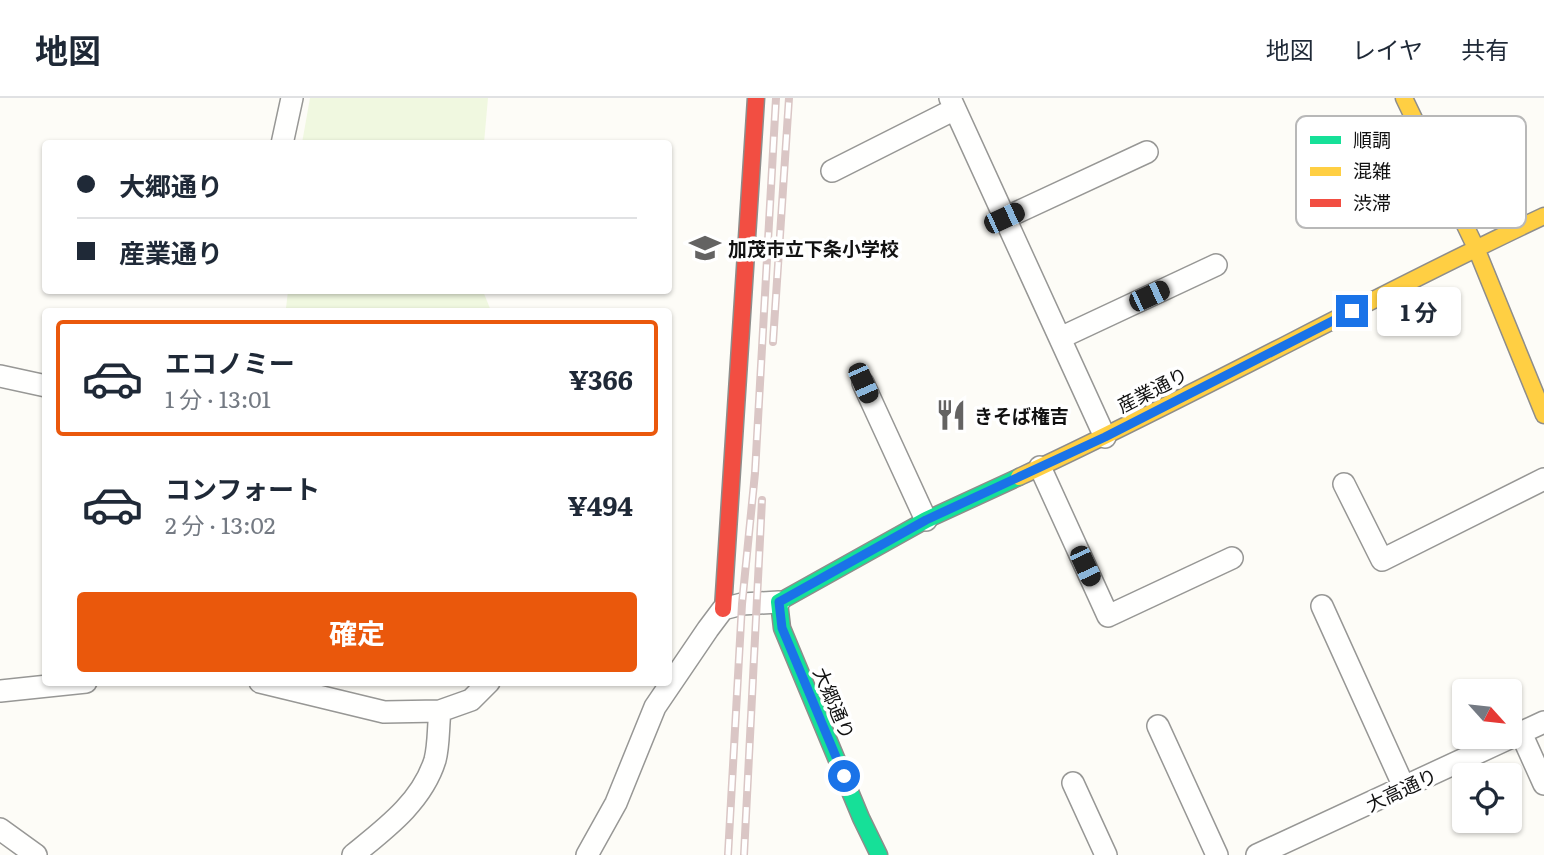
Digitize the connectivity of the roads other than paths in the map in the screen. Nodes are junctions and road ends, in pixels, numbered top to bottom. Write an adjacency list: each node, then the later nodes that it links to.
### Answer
1 (292, 98): 6 (street)
2 (756, 98): 29 (main road)
3 (1404, 98): 5 (main road)
4 (952, 104): 8 (street); 10 (street)
5 (1413, 116)
6 (283, 140)
7 (1147, 152): 10 (street)
8 (832, 171)
9 (1544, 216): 11 (main road, 産業通り)
10 (1004, 218): 16 (street)
11 (1526, 224)
12 (1466, 228): 14 (main road)
13 (1518, 228): 14 (main road, 産業通り)
14 (1476, 248): 20 (main road); 21 (main road, 産業通り)
15 (1216, 265): 16 (street)
16 (1060, 338): 21 (street)
17 (0, 376): 19 (street)
18 (863, 383): 25 (street)
19 (42, 385)
20 (1544, 415)
21 (1105, 437): 22 (main road, 産業通り)
22 (1040, 467): 25 (main road, 産業通り); 26 (street)
23 (1544, 479): 24 (street)
24 (1344, 484)
25 (926, 520): 27 (main road, 産業通り)
26 (1232, 558)
27 (779, 602): 29 (street); 49 (main road, 大郷通り)
28 (1322, 606): 44 (street)
29 (723, 609): 30 (street)
30 (672, 669)
31 (48, 686): 35 (street)
32 (277, 686): 36 (street)
33 (485, 686): 36 (street)
34 (658, 686): 48 (street)
35 (0, 691)
36 (440, 711): 47 (street)
37 (1544, 722): 39 (street, 大高通り)
38 (1157, 726): 51 (street)
39 (1522, 733)
40 (1522, 735): 43 (street)
41 (1486, 749): 44 (street, 大高通り)
42 (1073, 783): 50 (street)
43 (1544, 784)
44 (1404, 787): 52 (street, 大高通り)
45 (0, 828): 46 (street)
46 (36, 855)
47 (353, 855)
48 (587, 855)
49 (880, 855)
50 (1106, 855)
51 (1217, 855)
52 (1257, 855)

